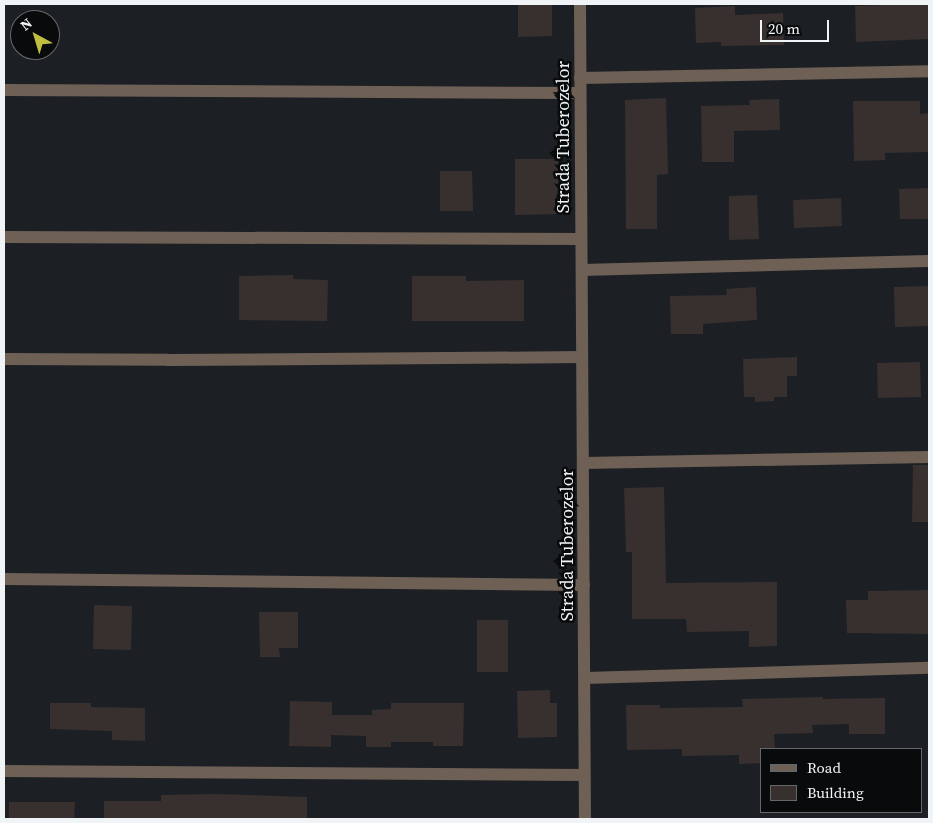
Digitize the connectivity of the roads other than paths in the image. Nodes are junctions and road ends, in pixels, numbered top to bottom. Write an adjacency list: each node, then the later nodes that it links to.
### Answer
1 (580, 4): 3 (street, Strada Tuberozelor)
2 (929, 71): 3 (street)
3 (580, 78): 5 (street, Strada Tuberozelor)
4 (4, 90): 5 (street)
5 (580, 93): 7 (street, Strada Tuberozelor)
6 (4, 237): 7 (street)
7 (581, 239): 9 (street, Strada Tuberozelor)
8 (929, 261): 9 (street)
9 (582, 270): 10 (street, Strada Tuberozelor)
10 (582, 357): 11 (street); 13 (street, Strada Tuberozelor)
11 (4, 358)
12 (929, 458): 13 (street)
13 (584, 463): 15 (street, Strada Tuberozelor)
14 (4, 579): 15 (street)
15 (584, 585): 17 (street, Strada Tuberozelor)
16 (929, 668): 17 (street)
17 (585, 678): 19 (street, Strada Tuberozelor)
18 (4, 771): 19 (street)
19 (584, 775): 20 (street, Strada Tuberozelor)
20 (585, 819)

